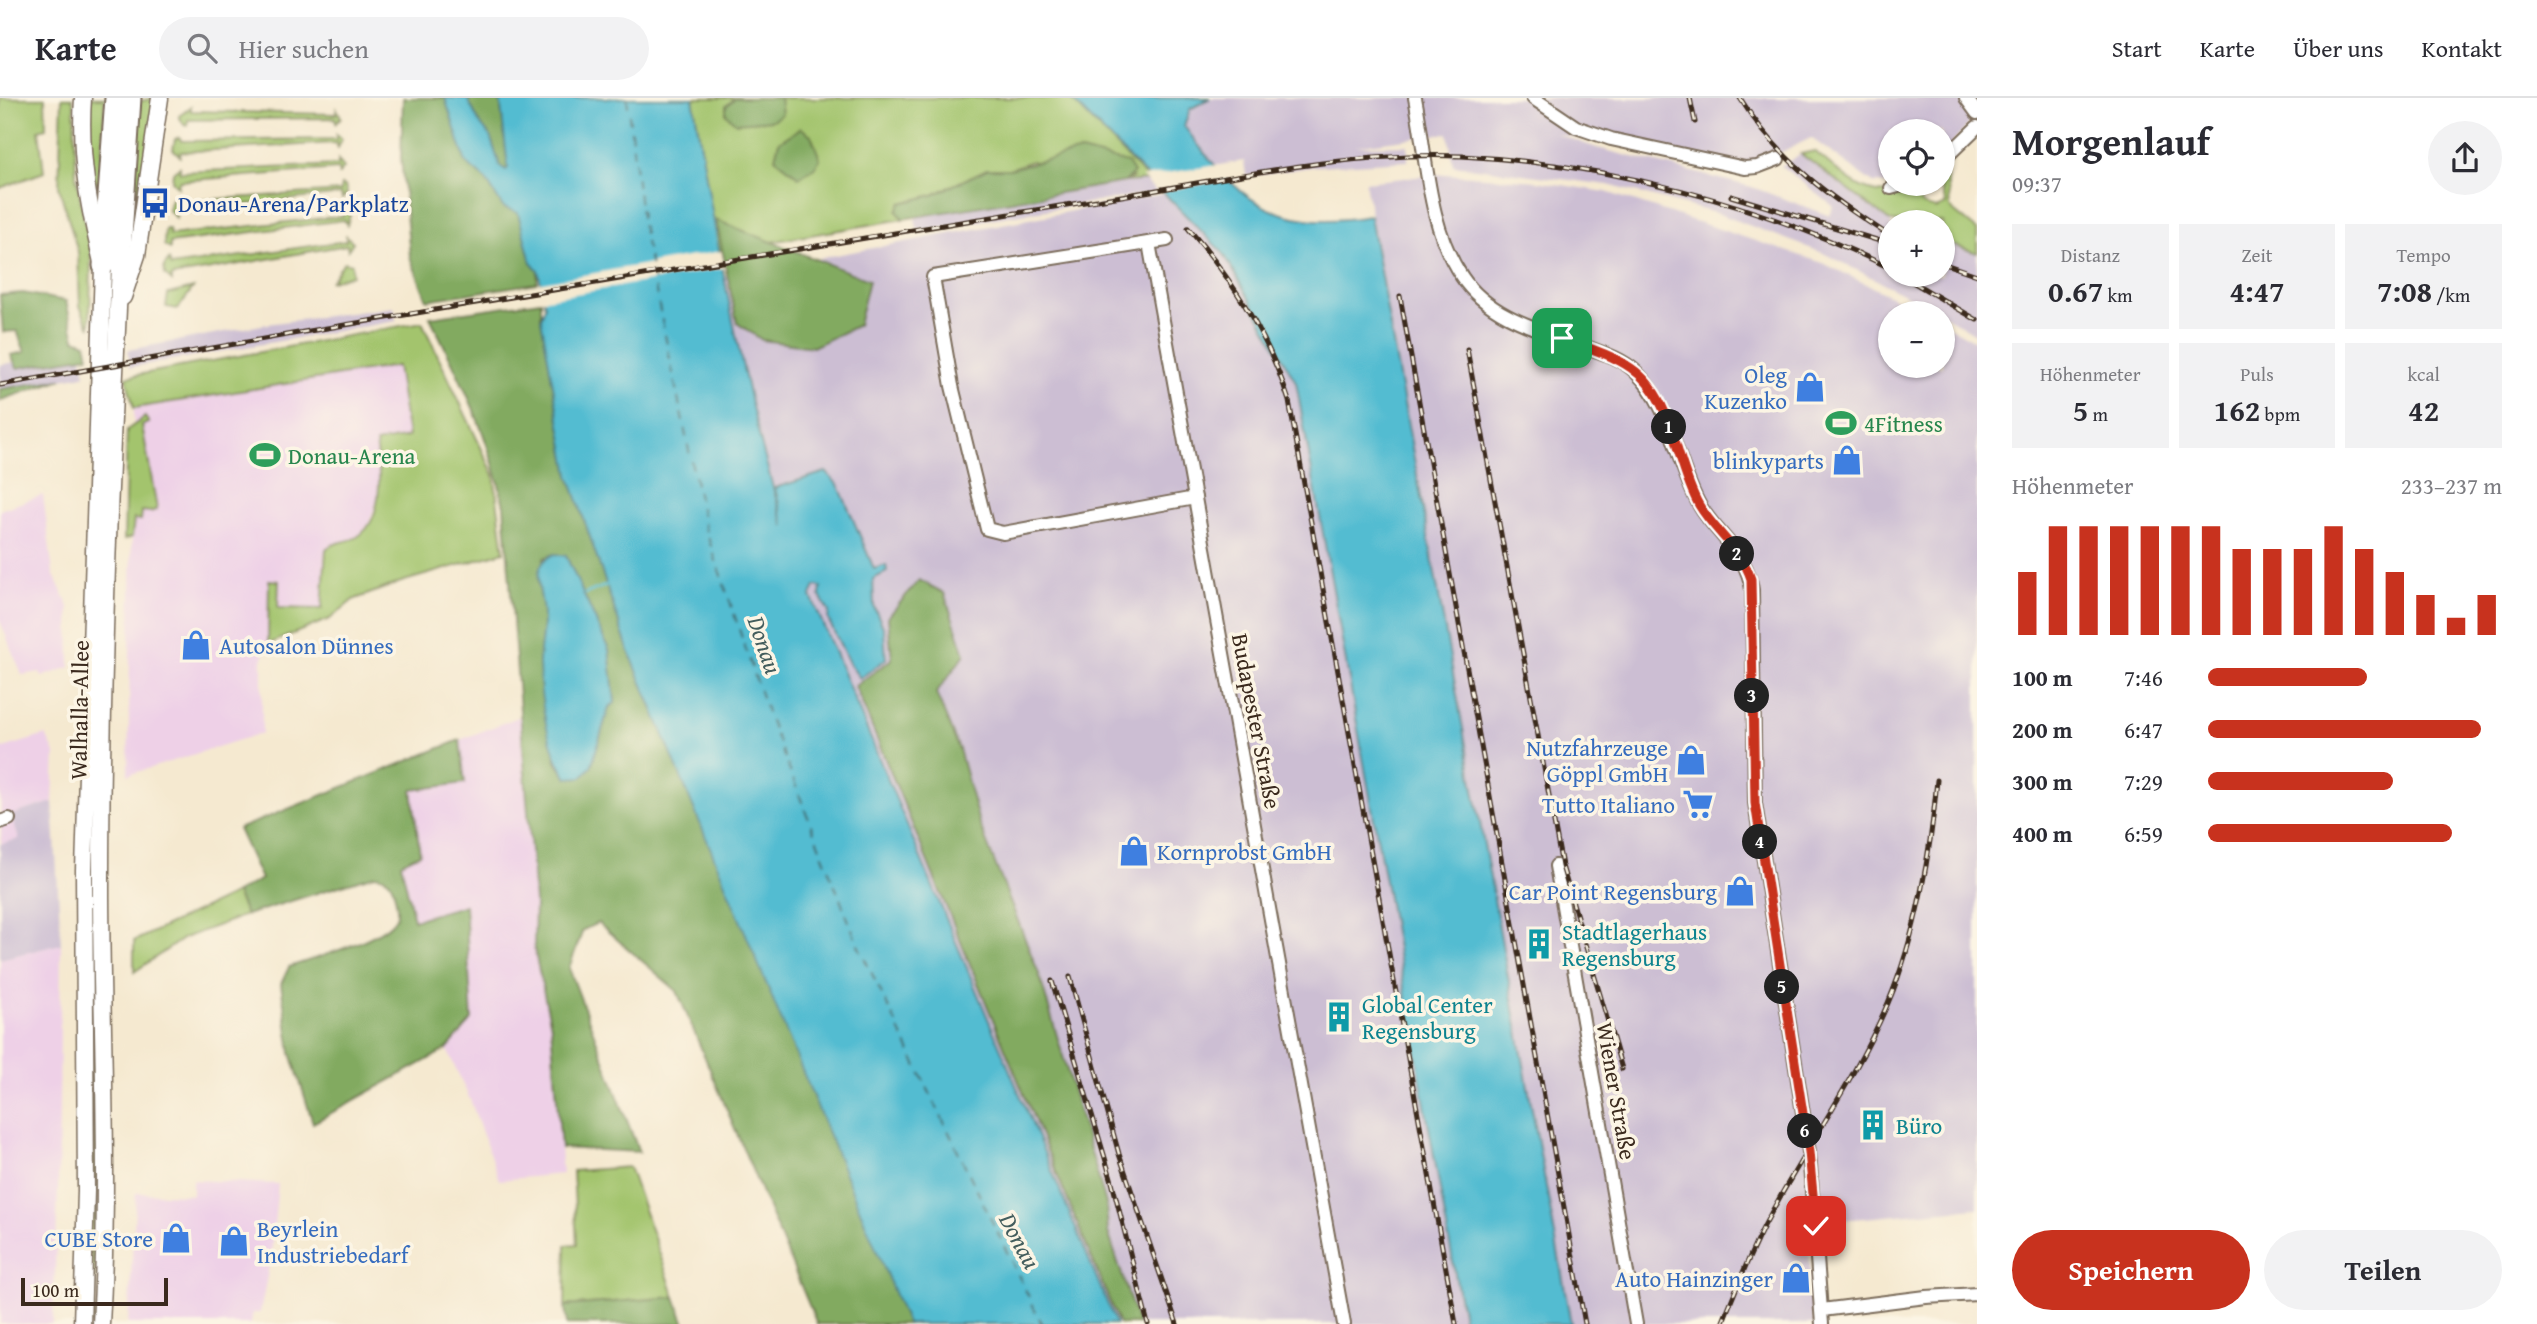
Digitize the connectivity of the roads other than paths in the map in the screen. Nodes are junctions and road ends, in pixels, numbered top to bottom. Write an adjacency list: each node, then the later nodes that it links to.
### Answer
1 (75, 98): 9 (main road)
2 (83, 98): 9 (main road)
3 (160, 98): 16 (main road)
4 (1415, 98): 20 (street)
5 (1532, 98): 12 (street)
6 (1966, 98): 8 (street)
7 (122, 103): 15 (highway, Walhalla-Allee)
8 (1977, 113)
9 (82, 117): 15 (main road)
10 (1977, 127): 11 (street)
11 (1955, 148)
12 (1778, 159)
13 (1167, 240): 14 (street)
14 (1149, 243): 17 (street, Budapester Straße); 17 (street)
15 (111, 266): 16 (main road, Walhalla-Allee); 21 (main road, Walhalla-Allee)
16 (117, 320): 22 (main road, Walhalla-Allee)
17 (1195, 498): 23 (street, Budapester Straße)
18 (1556, 866): 24 (street, Wiener Straße)
19 (1977, 1294): 20 (street)
20 (1822, 1310): 25 (street)
21 (82, 1324)
22 (101, 1324)
23 (1344, 1324)
24 (1636, 1324)
25 (1822, 1324)

